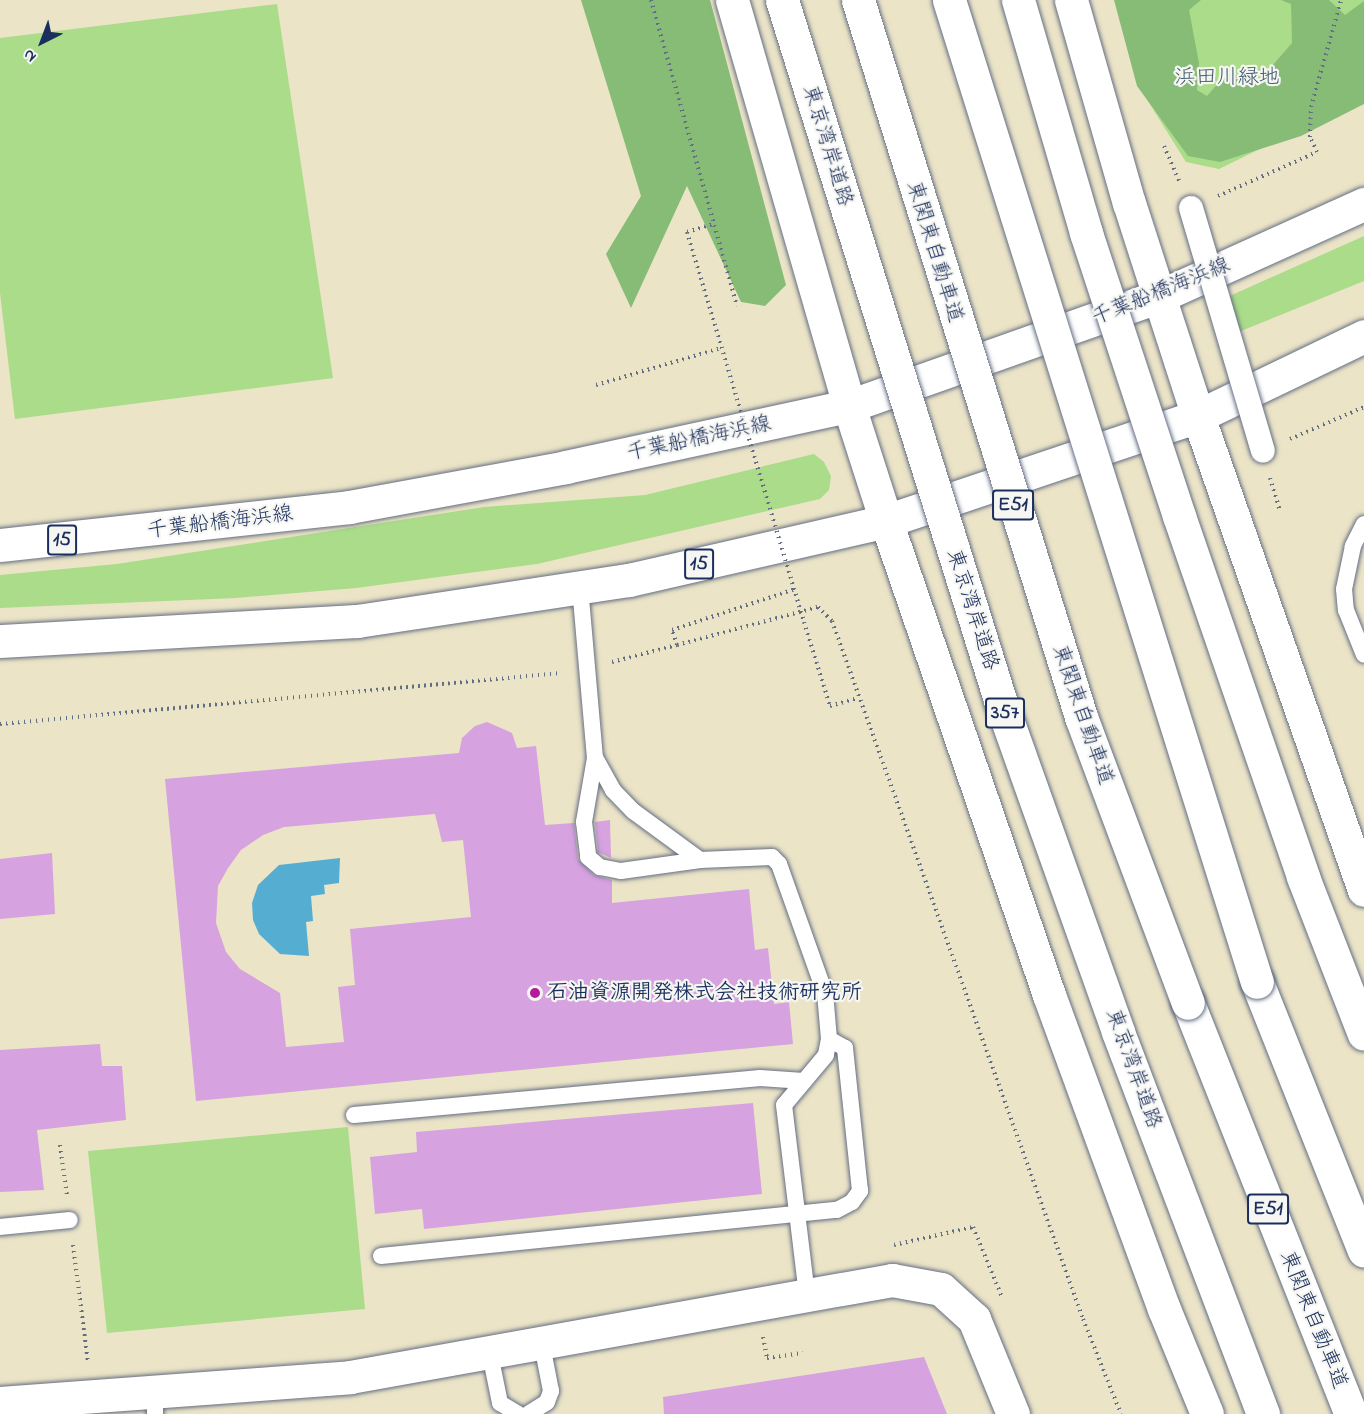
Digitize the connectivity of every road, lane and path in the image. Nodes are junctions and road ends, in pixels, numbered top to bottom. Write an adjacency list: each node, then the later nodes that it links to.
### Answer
1 (651, 0): 12 (path)
2 (732, 0): 18 (main road)
3 (782, 0): 60 (main road, 東京湾岸道路 / 357, bridge)
4 (858, 0): 61 (main road, 東関東自動車道 / E51, bridge)
5 (949, 0): 44 (main road, bridge)
6 (1018, 0): 37 (main road, bridge)
7 (1071, 0): 13 (main road)
8 (1341, 0): 11 (path)
9 (1164, 146): 11 (path)
10 (1364, 204): 13 (main road, 千葉船橋海浜線 / 15)
11 (1191, 208): 21 (street, bridge)
12 (714, 224): 14 (path); 16 (path, bridge)
13 (1160, 296): 18 (main road, 千葉船橋海浜線 / 15); 20 (main road)
14 (737, 306)
15 (1364, 336): 20 (main road, 15)
16 (721, 348): 17 (path); 26 (path, bridge)
17 (596, 385)
18 (849, 406): 22 (main road); 24 (main road, 千葉船橋海浜線 / 15)
19 (1364, 407): 21 (path)
20 (1198, 416): 22 (main road, 15); 36 (main road)
21 (1263, 451)
22 (886, 521): 25 (main road, 15); 59 (main road)
23 (1364, 524): 29 (lane)
24 (0, 545)
25 (580, 587): 27 (main road, 15); 34 (lane)
26 (795, 589): 28 (path); 32 (path, bridge)
27 (0, 641)
28 (677, 645): 30 (path); 32 (path)
29 (1364, 655)
30 (606, 663)
31 (565, 673): 33 (path)
32 (858, 698): 58 (path)
33 (0, 724)
34 (595, 758): 35 (lane); 35 (lane)
35 (699, 860): 38 (lane)
36 (1364, 890)
37 (1364, 1034)
38 (829, 1039): 39 (lane); 41 (lane)
39 (804, 1081): 40 (lane); 41 (lane)
40 (354, 1115)
41 (795, 1214): 45 (lane); 46 (lane)
42 (70, 1220): 43 (lane)
43 (0, 1227)
44 (1364, 1251)
45 (381, 1256)
46 (807, 1296): 49 (main road); 57 (main road)
47 (85, 1333): 52 (path)
48 (763, 1336): 50 (path)
49 (542, 1345): 51 (main road); 56 (lane)
50 (803, 1353)
51 (490, 1354): 54 (main road); 55 (lane)
52 (89, 1366)
53 (0, 1403): 54 (main road)
54 (155, 1403)
55 (518, 1414)
56 (528, 1414)
57 (1013, 1414)
58 (1121, 1414)
59 (1207, 1414)
60 (1263, 1414)
61 (1351, 1414)

